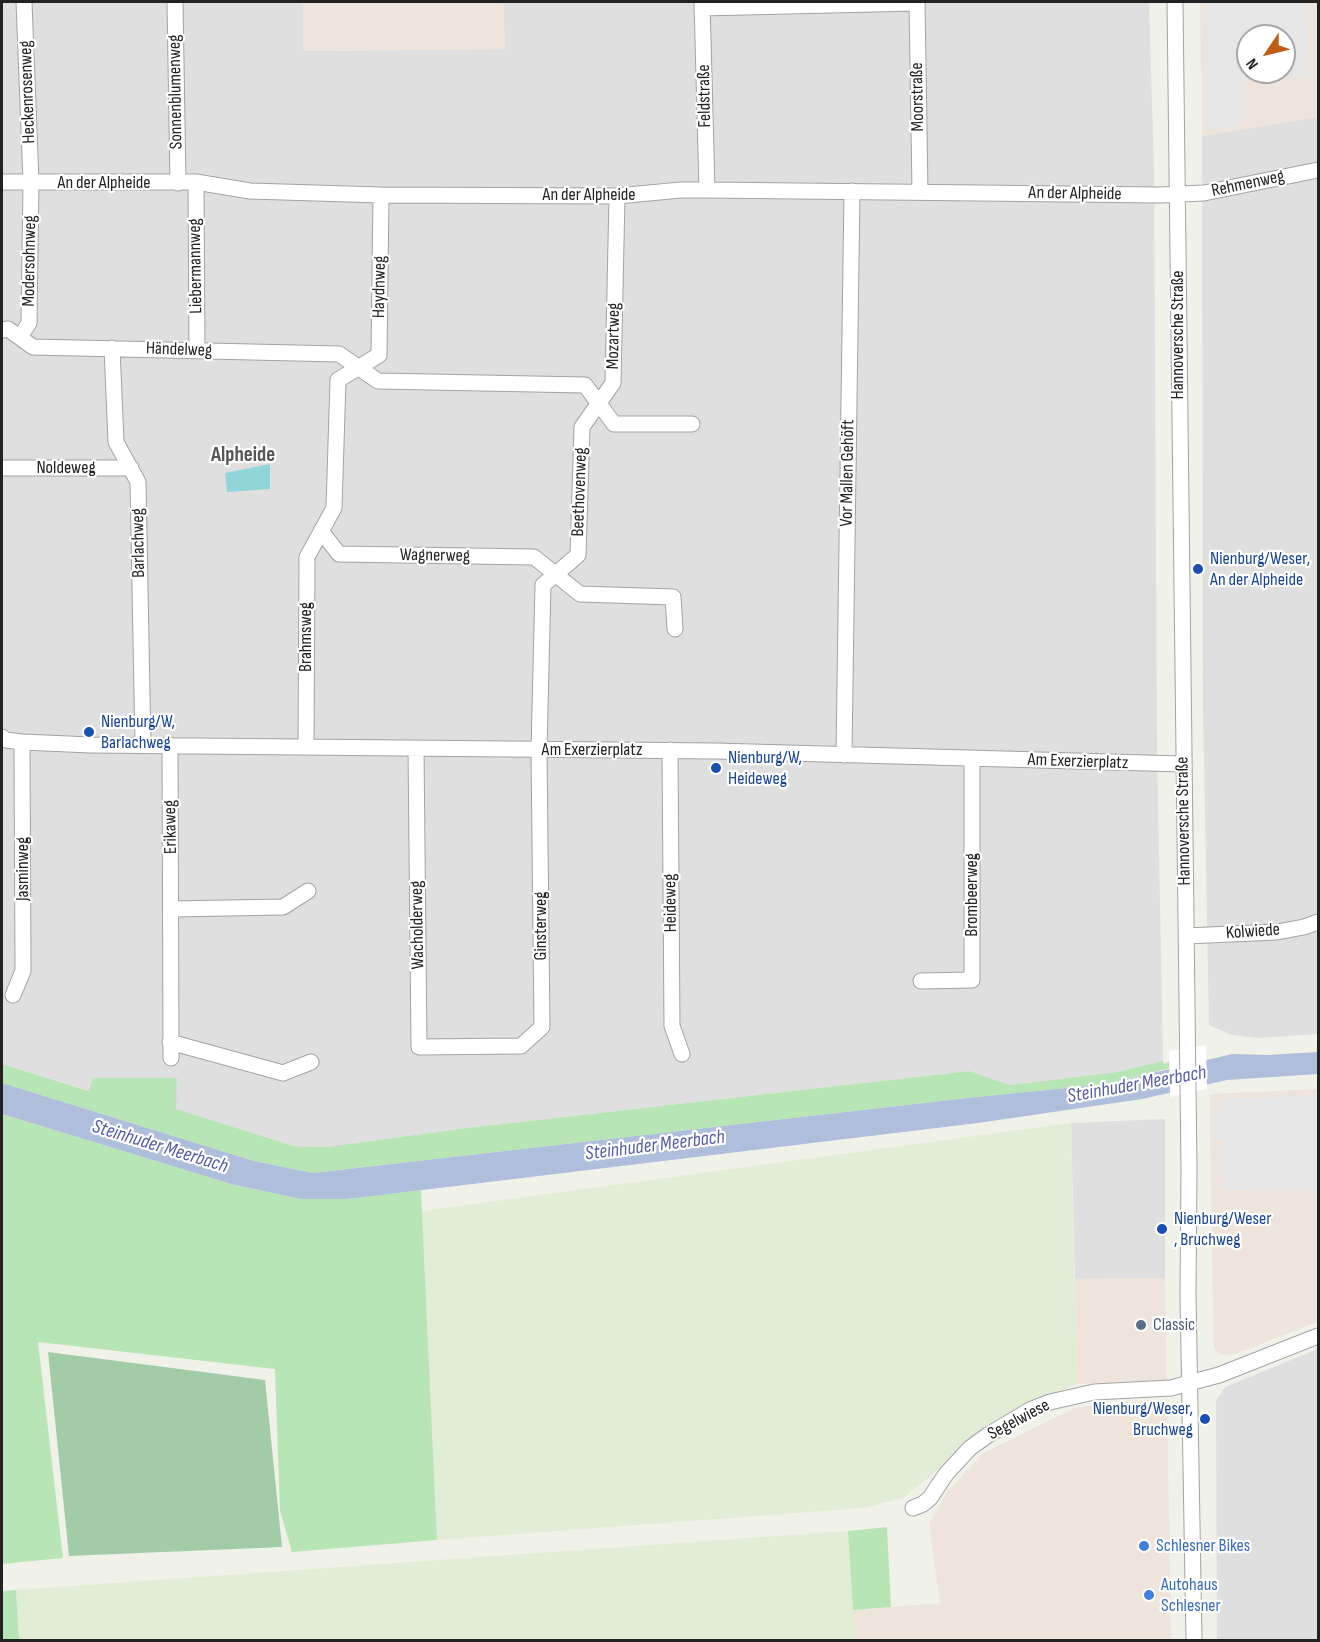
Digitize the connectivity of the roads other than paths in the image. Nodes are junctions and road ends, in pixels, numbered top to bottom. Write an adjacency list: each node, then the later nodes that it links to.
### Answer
1 (24, 2): 8 (street, Heckenrosenweg)
2 (175, 2): 10 (street, Sonnenblumenweg)
3 (917, 2): 5 (street); 13 (street, Moorstraße)
4 (1174, 2): 14 (street, Hannoversche Straße)
5 (702, 5): 11 (street, Feldstraße)
6 (1318, 170): 14 (street, Rehmenweg)
7 (2, 182): 8 (street, An der Alpheide)
8 (31, 182): 10 (street, An der Alpheide); 18 (street, Modersohnweg)
9 (196, 182): 10 (street, An der Alpheide); 15 (street, An der Alpheide); 20 (street, Liebermannweg)
10 (178, 183)
11 (707, 190): 12 (street, An der Alpheide); 16 (street, An der Alpheide)
12 (852, 191): 13 (street, An der Alpheide); 37 (street, Vor Mallen Gehöft)
13 (920, 192): 14 (street, An der Alpheide)
14 (1177, 194): 39 (street, Hannoversche Straße)
15 (381, 195): 16 (street, An der Alpheide); 21 (street, Haydnweg)
16 (617, 195): 22 (street, Mozartweg)
17 (2, 330): 18 (street, Händelweg)
18 (20, 338): 19 (street, Händelweg)
19 (112, 348): 20 (street, Händelweg); 25 (street, Barlachweg)
20 (197, 350): 21 (street, Händelweg)
21 (359, 368): 22 (street, Händelweg); 26 (street)
22 (598, 404): 23 (street); 27 (street, Beethovenweg)
23 (692, 424)
24 (2, 468): 25 (street, Noldeweg)
25 (131, 468): 31 (street, Barlachweg)
26 (321, 531): 27 (street, Wagnerweg); 33 (street, Brahmsweg)
27 (555, 574): 28 (street); 35 (street, Beethovenweg)
28 (675, 629)
29 (2, 737): 30 (street, Am Exerzierplatz)
30 (22, 742): 31 (street, Am Exerzierplatz); 45 (street, Jasminweg)
31 (143, 745): 32 (street, Am Exerzierplatz)
32 (170, 745): 33 (street, Am Exerzierplatz); 41 (street, Erikaweg)
33 (306, 747): 34 (street, Am Exerzierplatz)
34 (416, 748): 35 (street, Am Exerzierplatz); 47 (street, Wacholderweg)
35 (539, 750): 36 (street, Am Exerzierplatz); 47 (street, Ginsterweg)
36 (670, 750): 37 (street, Am Exerzierplatz); 48 (street, Heideweg)
37 (844, 755): 38 (street, Am Exerzierplatz)
38 (972, 759): 39 (street, Am Exerzierplatz); 44 (street, Brombeerweg)
39 (1183, 764): 43 (street, Hannoversche Straße)
40 (308, 891): 41 (street)
41 (172, 909): 46 (street, Erikaweg)
42 (1318, 922): 43 (street, Kolwiede)
43 (1186, 936): 52 (street, Hannoversche Straße)
44 (921, 981)
45 (13, 995)
46 (170, 1042): 49 (street, Erikaweg); 50 (street)
47 (475, 1047)
48 (682, 1054)
49 (171, 1058)
50 (311, 1062)
51 (1318, 1336): 52 (street, Segelwiese)
52 (1190, 1383): 53 (street, Segelwiese); 54 (street, Hannoversche Straße)
53 (913, 1508)
54 (1194, 1641)

